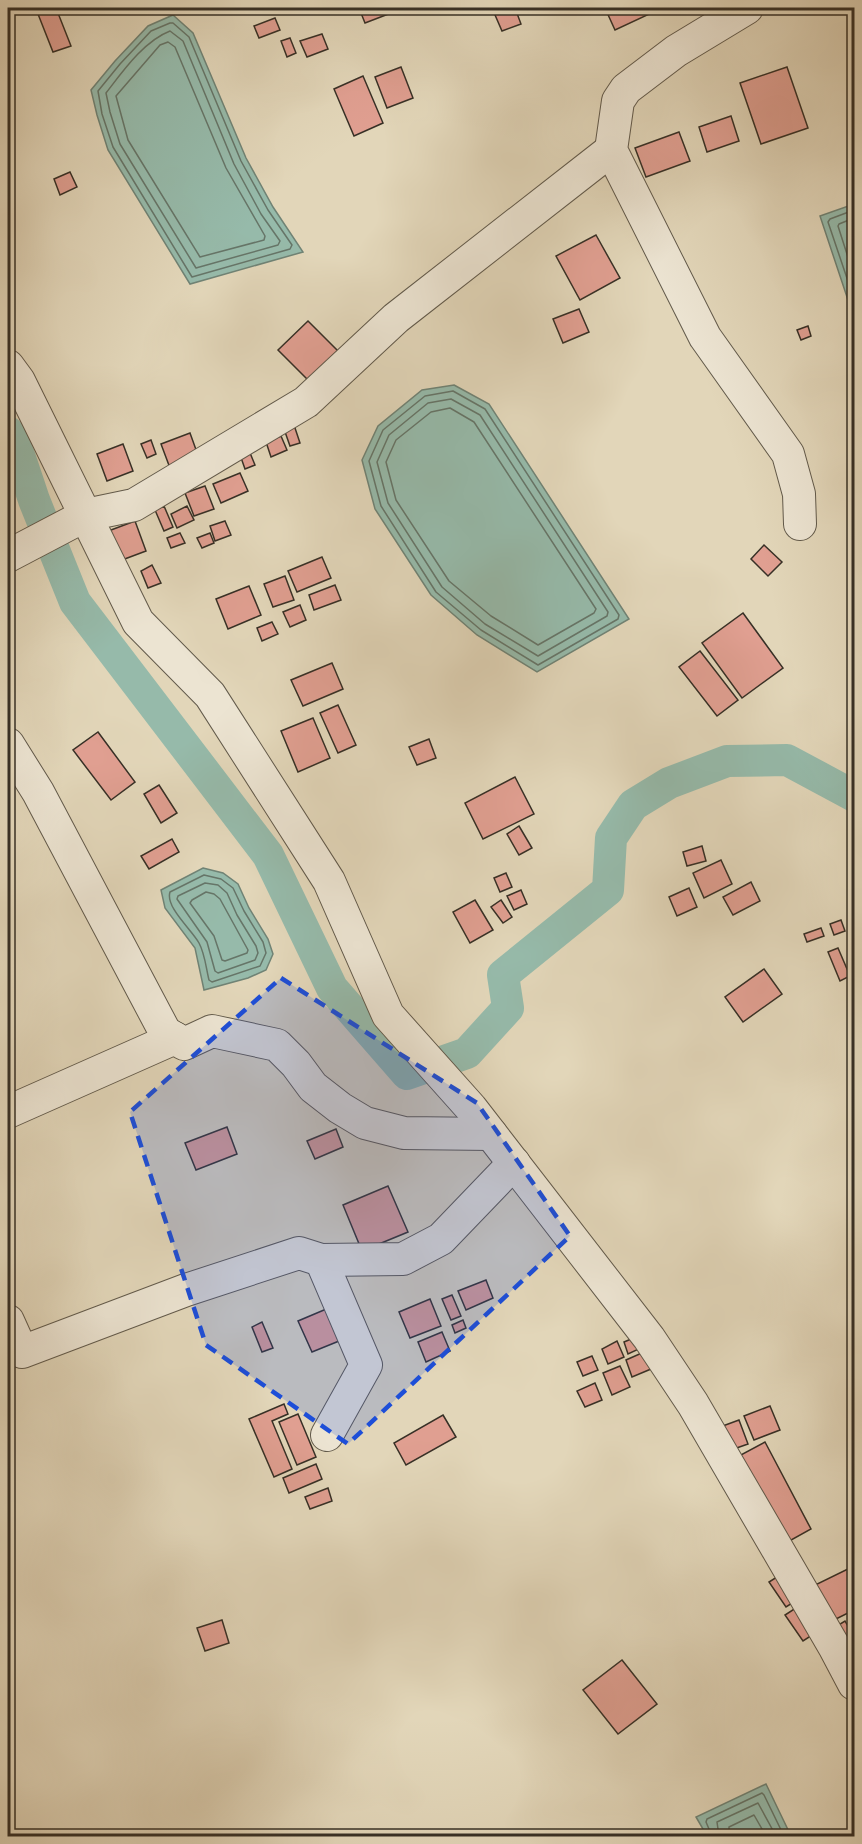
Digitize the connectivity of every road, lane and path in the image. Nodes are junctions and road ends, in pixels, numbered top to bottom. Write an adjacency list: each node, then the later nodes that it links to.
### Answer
1 (747, 8): 2 (street)
2 (611, 150): 4 (street); 5 (street)
3 (8, 366): 4 (street)
4 (86, 515): 6 (street); 10 (street)
5 (800, 524)
6 (12, 554)
7 (8, 744): 8 (street)
8 (175, 1038): 9 (street); 10 (street)
9 (8, 1112)
10 (491, 1134): 11 (street)
11 (514, 1163): 12 (street); 15 (street)
12 (321, 1260): 13 (street); 14 (street)
13 (8, 1321)
14 (327, 1435)
15 (855, 1684)

